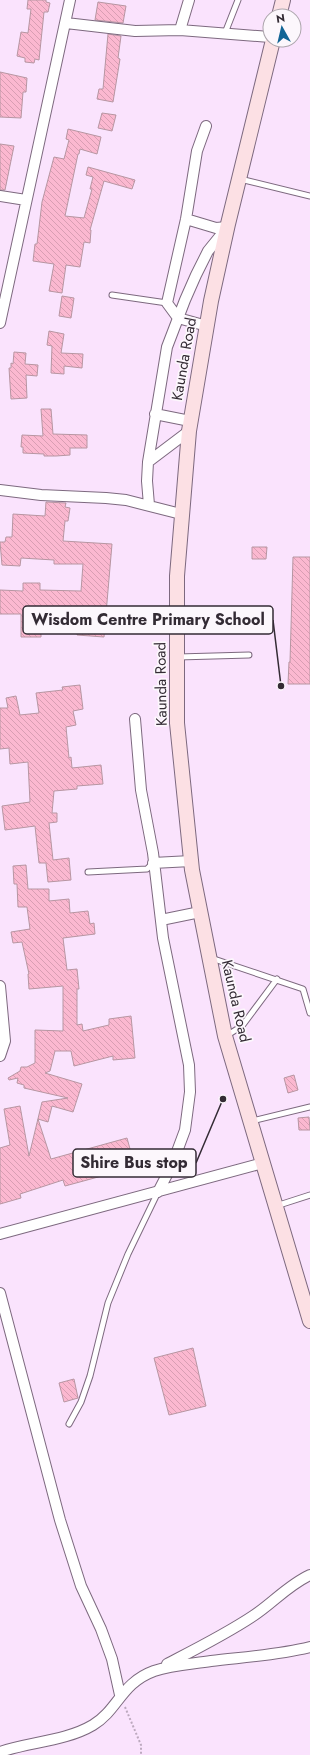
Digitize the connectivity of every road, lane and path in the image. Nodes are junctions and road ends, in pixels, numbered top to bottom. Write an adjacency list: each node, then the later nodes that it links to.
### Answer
1 (70, 0): 4 (street)
2 (189, 0): 5 (street)
3 (238, 0): 6 (lane)
4 (66, 23): 5 (street); 13 (street)
5 (180, 30): 6 (street)
6 (225, 33): 7 (street)
7 (262, 36)
8 (271, 48): 10 (main road, Kaunda Road)
9 (206, 126): 14 (street)
10 (239, 179): 12 (lane); 15 (main road, Kaunda Road)
11 (0, 196): 13 (street)
12 (310, 196)
13 (26, 200): 19 (street)
14 (186, 219): 15 (street); 17 (street)
15 (227, 227): 18 (street); 20 (main road, Kaunda Road)
16 (112, 294): 17 (lane)
17 (167, 303): 18 (street)
18 (178, 318): 20 (street); 21 (street)
19 (0, 323)
20 (207, 326): 22 (main road, Kaunda Road)
21 (155, 414): 22 (street); 23 (street)
22 (190, 426): 23 (street); 26 (main road, Kaunda Road)
23 (148, 462): 25 (street)
24 (0, 490): 25 (street)
25 (149, 505): 26 (street)
26 (181, 514): 28 (main road, Kaunda Road)
27 (249, 655): 28 (lane)
28 (177, 657): 30 (main road, Kaunda Road)
29 (135, 719): 31 (street)
30 (191, 861): 31 (street); 33 (main road, Kaunda Road)
31 (153, 863): 32 (lane); 34 (street)
32 (88, 872)
33 (200, 912): 34 (street); 35 (main road, Kaunda Road)
34 (161, 920): 44 (street)
35 (208, 957): 36 (lane); 39 (main road, Kaunda Road)
36 (277, 980): 38 (lane); 39 (lane)
37 (0, 986): 40 (street)
38 (310, 1013)
39 (225, 1036): 42 (main road, Kaunda Road)
40 (0, 1056)
41 (310, 1107): 42 (lane)
42 (251, 1121): 43 (main road, Kaunda Road)
43 (263, 1163): 44 (street); 46 (main road, Kaunda Road)
44 (158, 1192): 47 (street); 50 (lane)
45 (310, 1195): 46 (lane)
46 (275, 1206): 49 (main road, Kaunda Road)
47 (0, 1234)
48 (0, 1293): 54 (street)
49 (310, 1322)
50 (70, 1424)
51 (310, 1576): 53 (street)
52 (310, 1647): 53 (street)
53 (153, 1672): 54 (street)
54 (120, 1695): 55 (street); 56 (path)
55 (0, 1752)
56 (141, 1755)

